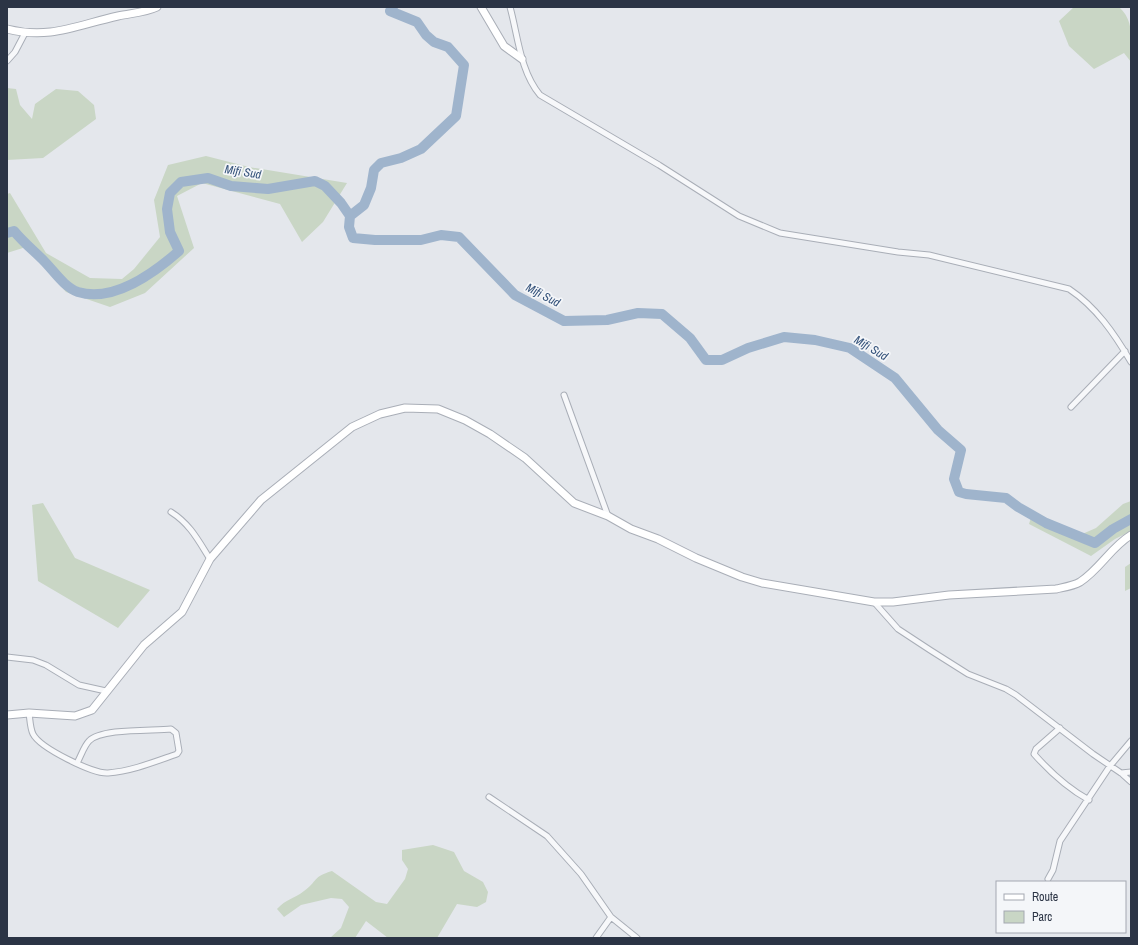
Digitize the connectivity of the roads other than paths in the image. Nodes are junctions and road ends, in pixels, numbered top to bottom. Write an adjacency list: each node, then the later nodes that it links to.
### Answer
1 (157, 7): 5 (street)
2 (481, 7): 6 (street)
3 (510, 7): 6 (street)
4 (7, 29): 5 (street)
5 (25, 33): 7 (street)
6 (522, 59): 8 (street)
7 (7, 61)
8 (1125, 352): 9 (street); 11 (street)
9 (1131, 362)
10 (564, 395): 13 (street)
11 (1071, 407)
12 (171, 512): 15 (street)
13 (608, 516): 15 (street); 16 (street)
14 (1131, 534): 16 (street)
15 (210, 559): 18 (street)
16 (874, 602): 21 (street)
17 (7, 657): 18 (street)
18 (106, 691): 19 (street)
19 (29, 713): 20 (street); 23 (street)
20 (7, 715)
21 (1060, 728): 24 (street); 29 (street)
22 (1131, 741): 24 (street)
23 (78, 763): 23 (street)
24 (1110, 766): 26 (street); 29 (street)
25 (1131, 772): 26 (street)
26 (1121, 773): 27 (street)
27 (1131, 782)
28 (489, 797): 31 (street)
29 (1088, 800): 30 (street)
30 (1048, 879)
31 (612, 917): 32 (street); 33 (street)
32 (596, 938)
33 (637, 938)

